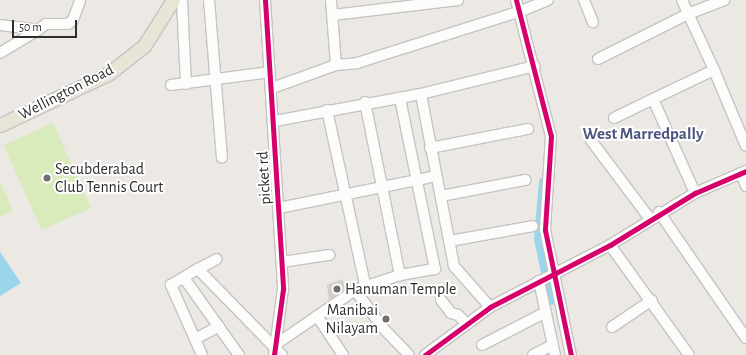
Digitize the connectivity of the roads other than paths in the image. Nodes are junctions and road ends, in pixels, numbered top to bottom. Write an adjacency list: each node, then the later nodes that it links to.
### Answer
1 (80, 0): 18 (street)
2 (174, 0): 36 (main road, Wellington Road)
3 (182, 0): 26 (street)
4 (209, 0): 25 (street)
5 (269, 0): 24 (street, picket rd)
6 (332, 0): 15 (street)
7 (458, 0): 15 (street)
8 (516, 0): 13 (street)
9 (548, 0): 13 (street)
10 (584, 0): 16 (street)
11 (682, 0): 14 (street)
12 (724, 0): 14 (street)
13 (521, 11): 21 (street); 22 (street)
14 (688, 14): 20 (street); 23 (street)
15 (333, 15): 21 (street)
16 (593, 22)
17 (0, 25): 18 (street)
18 (38, 30): 19 (street)
19 (0, 53)
20 (598, 59)
21 (336, 65): 28 (street)
22 (532, 67): 29 (street); 62 (street)
23 (714, 70): 31 (street); 39 (street)
24 (270, 72): 25 (street); 28 (street, picket rd)
25 (216, 80): 26 (street); 41 (street)
26 (186, 84): 27 (street)
27 (171, 85)
28 (272, 88): 35 (street, picket rd)
29 (421, 94): 30 (street); 40 (street)
30 (400, 98): 32 (street); 44 (street)
31 (653, 99): 34 (street); 48 (street)
32 (365, 102): 33 (street); 47 (street)
33 (328, 110): 35 (street); 49 (street)
34 (614, 118)
35 (275, 121): 51 (street, picket rd)
36 (0, 126)
37 (528, 129): 40 (street)
38 (590, 139): 53 (street)
39 (746, 146)
40 (430, 148): 43 (street)
41 (222, 157)
42 (743, 172): 46 (street); 48 (street)
43 (436, 176): 44 (street); 50 (street)
44 (416, 180): 47 (street); 61 (street)
45 (524, 180): 50 (street)
46 (746, 186)
47 (381, 187): 49 (street); 61 (street)
48 (695, 193): 52 (street)
49 (344, 194): 51 (street); 64 (street)
50 (441, 196): 55 (street)
51 (279, 208): 59 (street, picket rd)
52 (659, 212): 53 (street); 74 (street)
53 (650, 220): 56 (street)
54 (533, 226): 55 (street)
55 (450, 241): 68 (street)
56 (610, 245): 62 (street); 67 (street)
57 (329, 255): 59 (street)
58 (217, 260): 60 (street)
59 (282, 262): 76 (street, picket rd)
60 (198, 269): 63 (street); 76 (street)
61 (400, 275): 64 (street)
62 (547, 277): 68 (street); 69 (street); 87 (street)
63 (184, 278): 72 (street); 75 (street)
64 (365, 286): 65 (street)
65 (355, 290): 70 (street); 84 (street)
66 (441, 300): 71 (street)
67 (652, 300): 73 (street); 88 (street)
68 (490, 307): 71 (street)
69 (546, 312): 77 (street); 78 (street)
70 (317, 316): 76 (street); 83 (street)
71 (466, 324): 85 (street)
72 (219, 326): 75 (street); 80 (street)
73 (612, 327)
74 (746, 338)
75 (195, 339): 79 (street)
76 (275, 344): 81 (street, picket rd); 82 (street)
77 (482, 344)
78 (554, 350): 86 (street)
79 (202, 355)
80 (238, 355)
81 (274, 355)
82 (282, 355)
83 (343, 355)
84 (409, 355)
85 (425, 355)
86 (533, 355)
87 (571, 355)
88 (687, 355)

